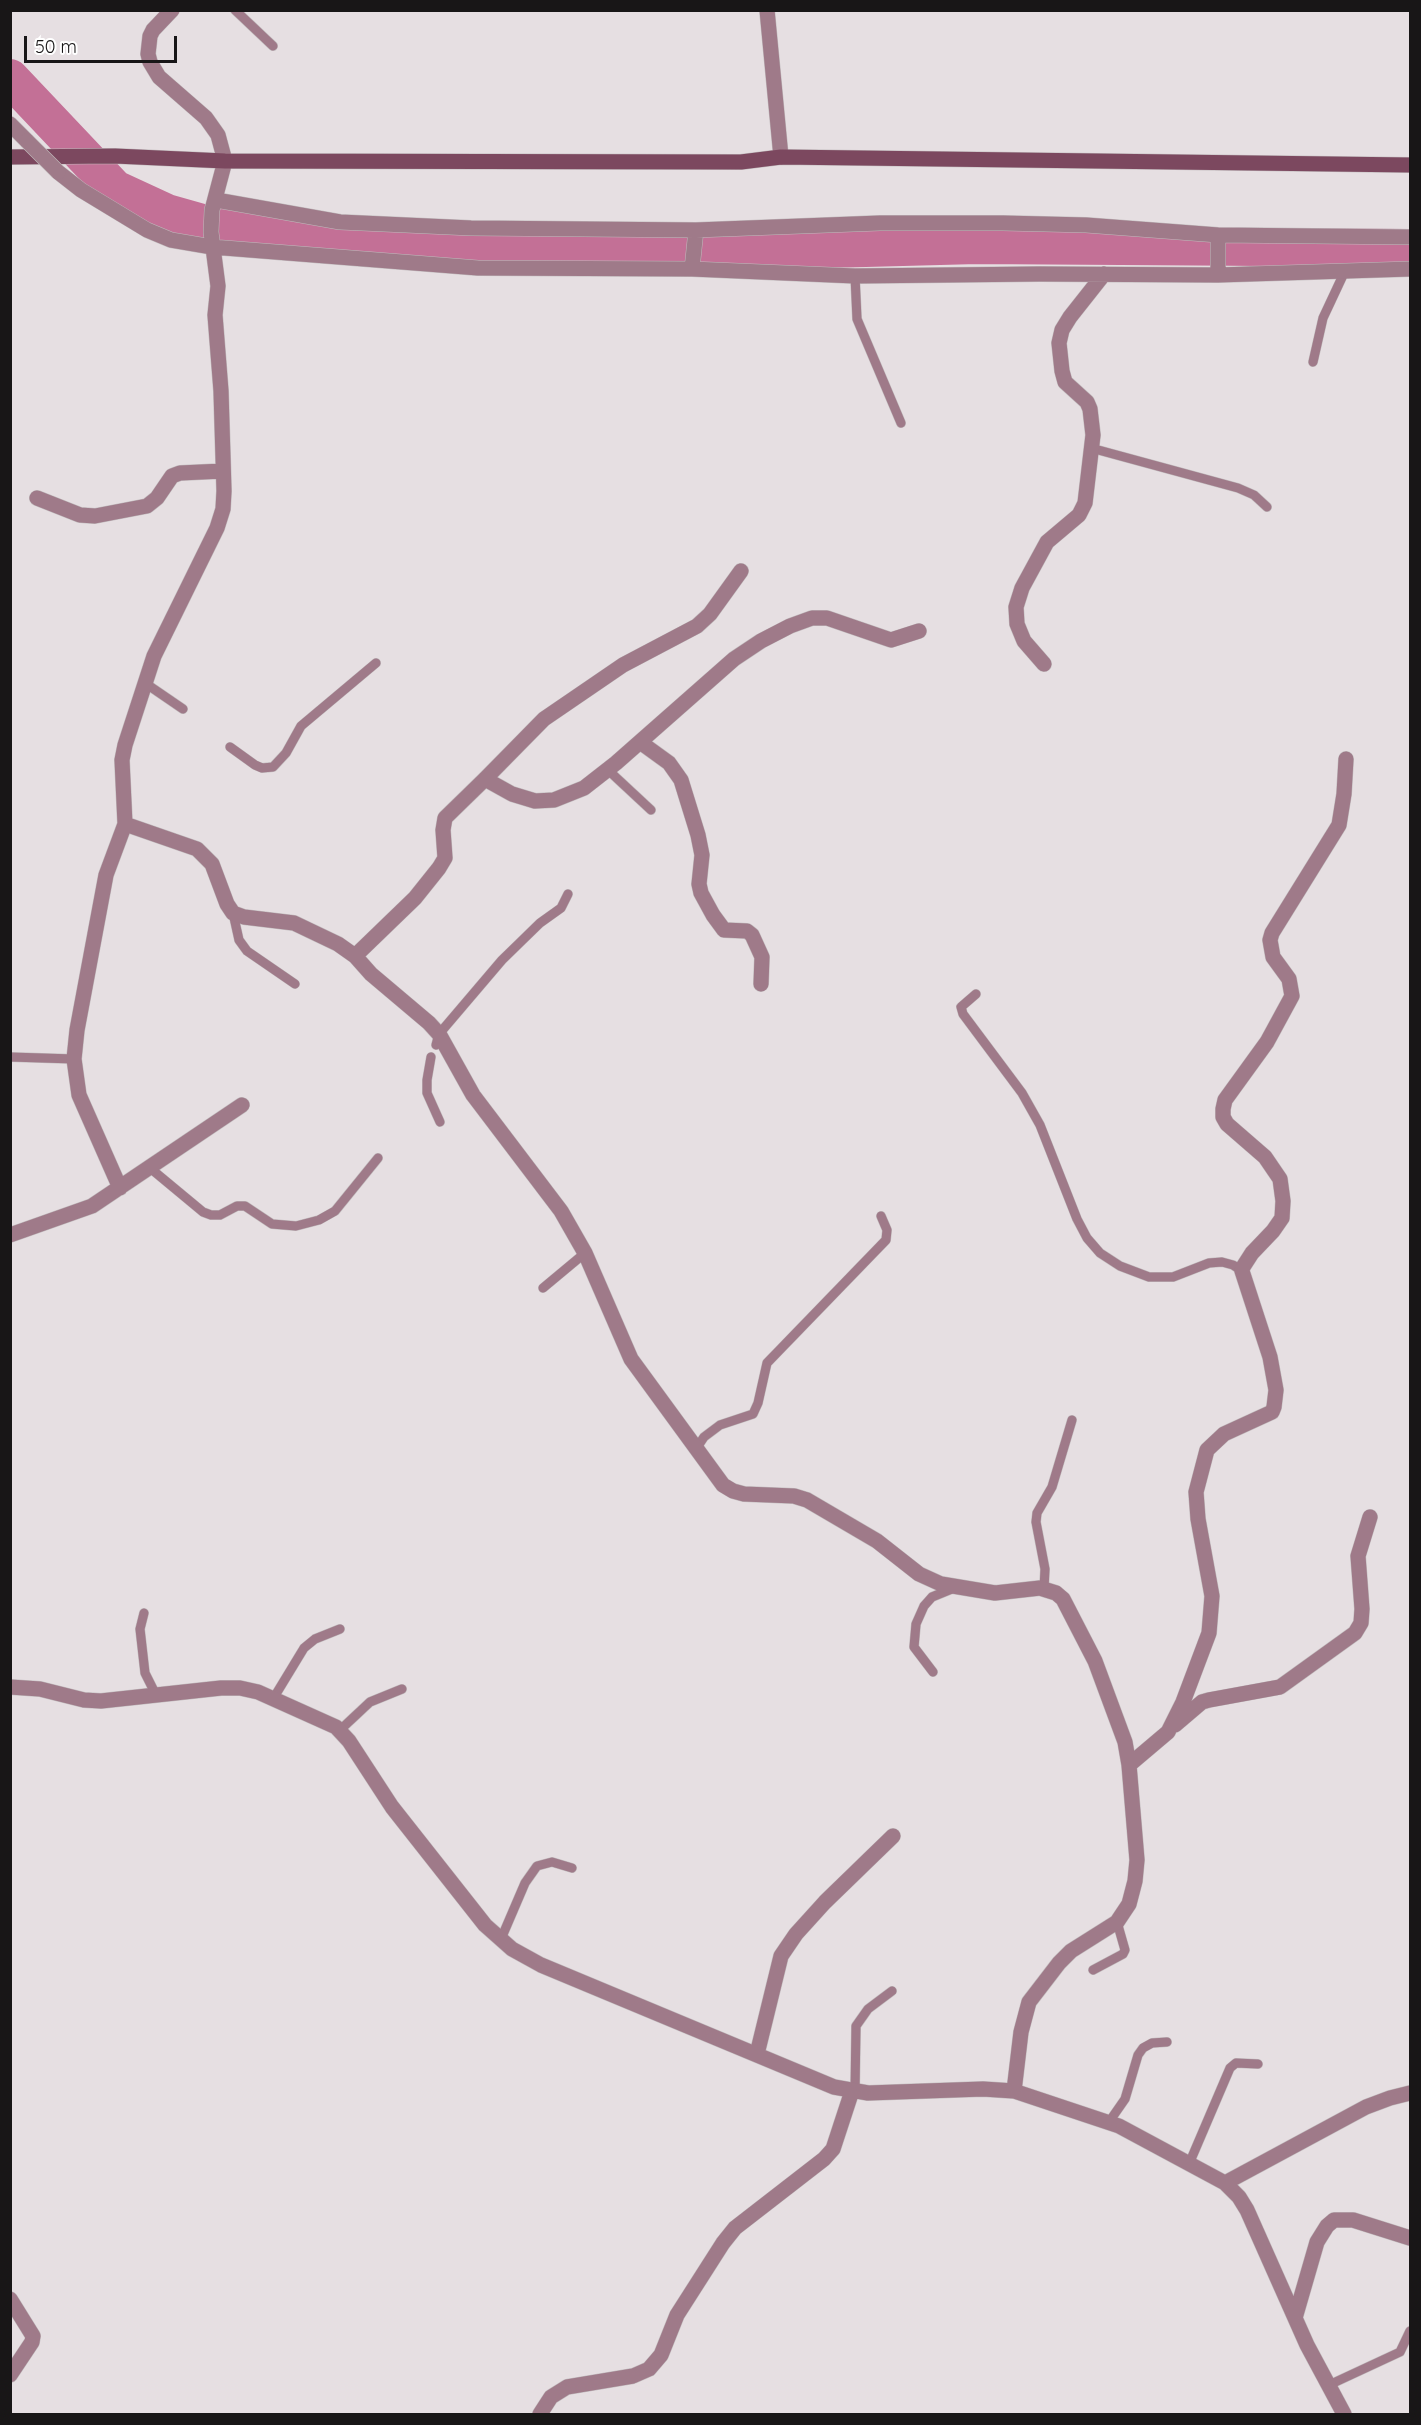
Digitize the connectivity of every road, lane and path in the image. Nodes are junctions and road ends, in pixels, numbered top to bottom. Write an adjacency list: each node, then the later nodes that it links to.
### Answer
1 (172, 10): 8 (street)
2 (235, 10): 4 (lane)
3 (767, 10): 7 (street)
4 (273, 46)
5 (10, 124): 14 (street, bridge)
6 (10, 157): 8 (street)
7 (781, 157): 8 (street); 9 (street)
8 (225, 161): 10 (street)
9 (1410, 165)
10 (214, 205): 11 (street); 14 (street)
11 (695, 233): 13 (street); 15 (street)
12 (1410, 237): 13 (street)
13 (1218, 238): 17 (street)
14 (212, 240): 15 (street); 24 (street)
15 (693, 266): 20 (street)
16 (1410, 269): 18 (street)
17 (1218, 271): 18 (street); 19 (street)
18 (1346, 271): 21 (lane)
19 (1104, 274): 20 (street); 23 (street)
20 (855, 276): 22 (lane)
21 (1313, 362)
22 (901, 423)
23 (1091, 448): 26 (lane); 30 (street)
24 (223, 471): 25 (street); 31 (street)
25 (37, 498)
26 (1267, 507)
27 (741, 571): 37 (street)
28 (919, 631): 33 (street)
29 (376, 663): 34 (lane)
30 (1044, 664)
31 (145, 683): 32 (lane); 39 (street)
32 (183, 709)
33 (640, 742): 36 (street); 44 (street)
34 (230, 747)
35 (1346, 759): 58 (street)
36 (608, 770): 37 (street); 38 (lane)
37 (485, 779): 42 (street)
38 (651, 810)
39 (125, 824): 41 (street); 49 (street)
40 (568, 894): 46 (lane)
41 (234, 913): 42 (street); 43 (lane)
42 (355, 956): 46 (street)
43 (294, 984)
44 (761, 984)
45 (976, 994): 58 (lane)
46 (437, 1039): 57 (street)
47 (10, 1057): 49 (lane)
48 (431, 1057): 51 (lane)
49 (74, 1059): 54 (street)
50 (242, 1105): 53 (street)
51 (440, 1122)
52 (378, 1158): 53 (lane)
53 (150, 1167): 54 (street)
54 (120, 1188): 56 (street)
55 (881, 1216): 61 (lane)
56 (10, 1235)
57 (585, 1253): 59 (lane); 61 (street)
58 (1242, 1271): 73 (street)
59 (543, 1288)
60 (1072, 1420): 64 (lane)
61 (696, 1449): 63 (street)
62 (1370, 1517): 73 (street)
63 (957, 1587): 64 (street); 67 (lane)
64 (1044, 1589): 74 (street)
65 (144, 1613): 70 (lane)
66 (340, 1629): 71 (lane)
67 (933, 1672)
68 (10, 1687): 70 (street)
69 (402, 1689): 72 (lane)
70 (156, 1695): 71 (street)
71 (273, 1699): 72 (street)
72 (339, 1731): 78 (street)
73 (1168, 1732): 74 (street)
74 (1130, 1765): 77 (street)
75 (893, 1836): 82 (street)
76 (572, 1868): 78 (lane)
77 (1117, 1922): 79 (lane); 85 (street)
78 (501, 1939): 82 (street)
79 (1093, 1970)
80 (892, 1991): 84 (lane)
81 (1167, 2042): 87 (lane)
82 (757, 2054): 84 (street)
83 (1258, 2064): 88 (lane)
84 (854, 2091): 85 (street); 96 (street)
85 (1014, 2091): 87 (street)
86 (1410, 2093): 89 (street)
87 (1109, 2122): 88 (street)
88 (1189, 2164): 89 (street)
89 (1226, 2183): 92 (street)
90 (1410, 2238): 92 (street)
91 (10, 2299): 94 (street)
92 (1295, 2318): 95 (street)
93 (1410, 2331): 95 (lane)
94 (10, 2375)
95 (1329, 2385): 97 (street)
96 (540, 2415)
97 (1344, 2415)

